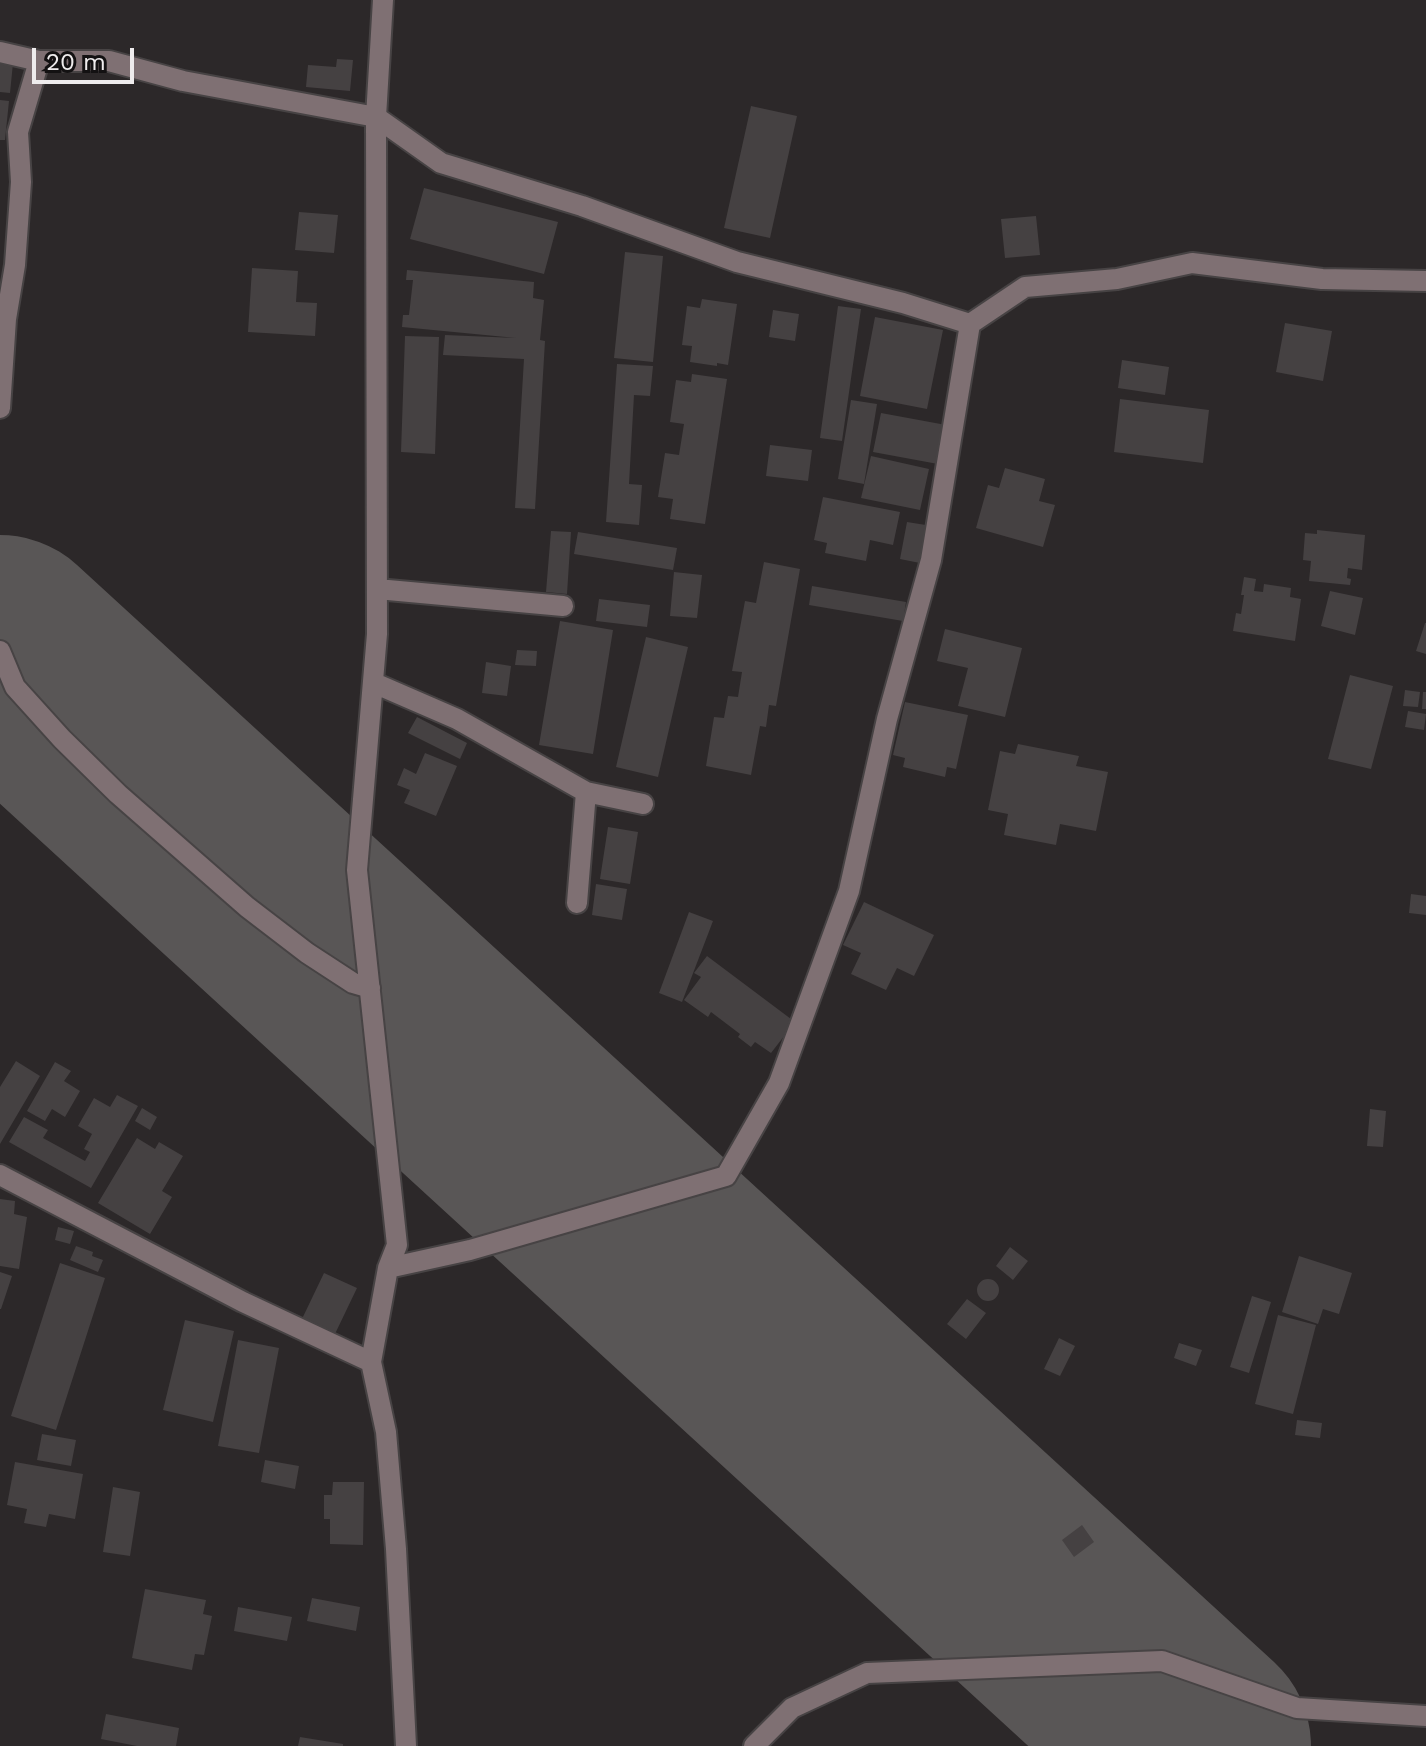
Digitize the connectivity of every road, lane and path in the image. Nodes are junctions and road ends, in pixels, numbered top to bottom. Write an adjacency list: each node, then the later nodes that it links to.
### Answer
1 (383, 0): 4 (street)
2 (0, 52): 3 (street)
3 (39, 61): 4 (street); 7 (street)
4 (376, 117): 6 (street); 8 (street)
5 (1426, 281): 6 (street)
6 (970, 324): 17 (street)
7 (0, 408)
8 (377, 589): 9 (street); 11 (street)
9 (563, 606)
10 (0, 651): 15 (street)
11 (374, 683): 12 (street); 15 (street)
12 (586, 792): 13 (street); 14 (street)
13 (643, 804)
14 (577, 903)
15 (370, 988): 17 (street)
16 (0, 1175): 18 (street)
17 (388, 1268): 18 (street)
18 (371, 1362): 20 (street)
19 (1426, 1716): 21 (street)
20 (406, 1746)
21 (754, 1746)

